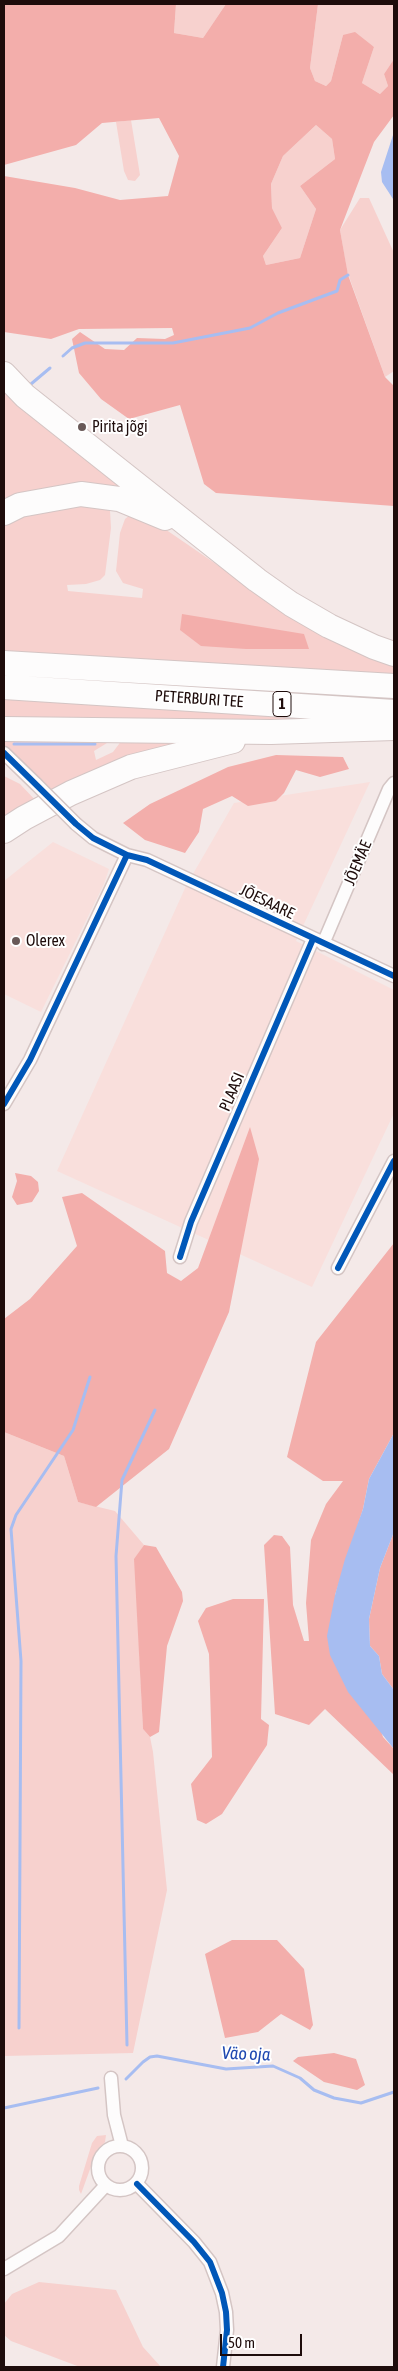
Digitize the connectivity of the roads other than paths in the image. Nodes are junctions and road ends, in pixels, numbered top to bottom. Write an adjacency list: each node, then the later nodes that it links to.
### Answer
1 (4, 374): 3 (highway)
2 (4, 513): 3 (highway)
3 (199, 536): 4 (highway)
4 (394, 654)
5 (4, 663): 6 (highway, PETERBURI TEE / 1)
6 (394, 686)
7 (4, 687): 8 (highway, PETERBURI TEE / 1)
8 (394, 712)
9 (394, 728): 11 (highway)
10 (4, 729): 11 (highway)
11 (271, 732): 14 (highway)
12 (4, 753): 15 (street, JÕESAARE, bridge)
13 (394, 783): 16 (street, JÕEMÄE)
14 (4, 832)
15 (127, 855): 16 (street, JÕESAARE); 18 (street)
16 (318, 941): 17 (street, JÕESAARE); 20 (street, PLAASI)
17 (394, 976)
18 (4, 1104)
19 (394, 1161): 21 (street)
20 (180, 1257)
21 (338, 1268)
22 (111, 2078): 23 (street)
23 (122, 2146): 24 (street); 25 (street)
24 (136, 2184): 25 (street); 27 (street)
25 (106, 2185): 26 (street)
26 (4, 2270)
27 (223, 2367)

